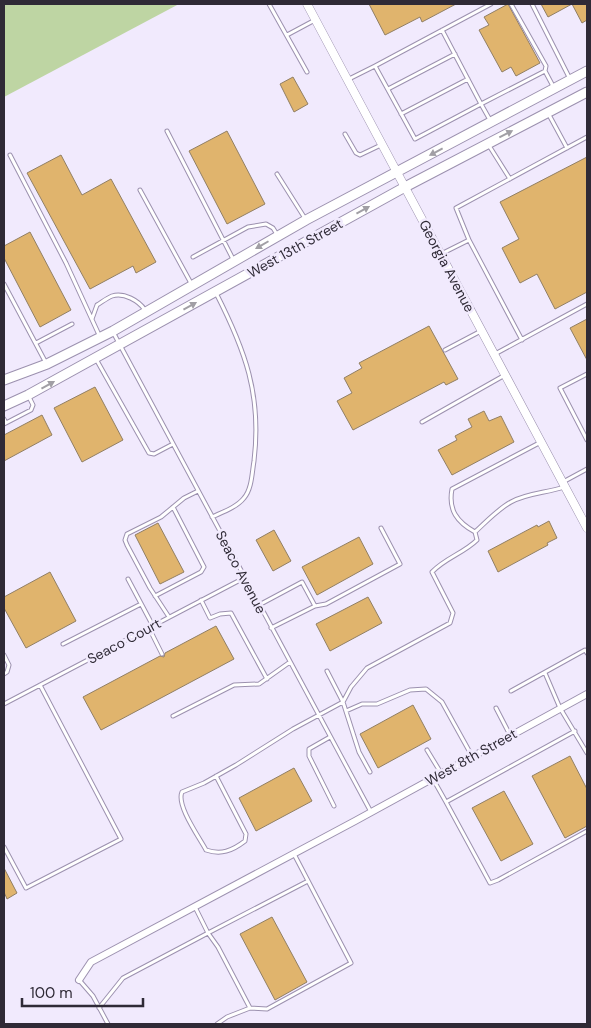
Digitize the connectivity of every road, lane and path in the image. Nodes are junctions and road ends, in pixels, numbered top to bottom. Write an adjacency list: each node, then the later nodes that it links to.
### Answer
1 (269, 4): 8 (lane)
2 (307, 4): 6 (street, Georgia Avenue)
3 (491, 4): 7 (lane)
4 (511, 4): 11 (lane)
5 (532, 4): 16 (lane)
6 (316, 20): 8 (lane); 15 (street, Georgia Avenue)
7 (442, 30): 9 (lane); 10 (lane)
8 (287, 35): 13 (lane)
9 (455, 54): 14 (lane); 18 (lane)
10 (375, 66): 15 (lane); 18 (lane)
11 (545, 71): 17 (lane); 20 (lane)
12 (587, 71): 16 (main road, West 13th Street)
13 (306, 72)
14 (468, 79): 20 (lane); 22 (lane)
15 (348, 80): 28 (street, Georgia Avenue)
16 (570, 80): 17 (main road, West 13th Street)
17 (554, 89): 23 (main road, West 13th Street)
18 (388, 90): 22 (lane)
19 (587, 92): 21 (main road, West 13th Street)
20 (481, 104): 22 (lane); 23 (lane)
21 (547, 112): 27 (main road, West 13th Street, one-way to 21); 29 (lane)
22 (401, 114)
23 (491, 123): 31 (main road, West 13th Street, one-way to 31)
24 (167, 131): 38 (lane)
25 (345, 134): 28 (lane)
26 (587, 137): 29 (lane)
27 (488, 143): 33 (lane); 34 (main road, West 13th Street)
28 (382, 145): 31 (street, Georgia Avenue)
29 (567, 148): 33 (lane)
30 (10, 155): 48 (lane)
31 (397, 173): 34 (street, Georgia Avenue); 36 (main road, West 13th Street)
32 (277, 174): 36 (lane)
33 (510, 179): 39 (lane)
34 (405, 187): 40 (street, Georgia Avenue); 45 (main road, West 13th Street, one-way to 34)
35 (140, 190): 44 (lane)
36 (306, 220): 37 (main road, West 13th Street)
37 (278, 236): 38 (lane); 42 (main road, West 13th Street, one-way to 42)
38 (223, 240): 41 (lane); 42 (lane)
39 (469, 240): 40 (lane); 53 (lane)
40 (441, 254): 51 (street, Georgia Avenue)
41 (193, 257)
42 (234, 262): 44 (main road, West 13th Street)
43 (4, 284): 54 (lane)
44 (192, 286): 47 (main road, West 13th Street)
45 (215, 292): 55 (main road, West 13th Street, one-way to 45); 75 (lane)
46 (587, 304): 53 (lane)
47 (146, 312): 48 (lane); 50 (main road, West 13th Street)
48 (92, 320): 52 (lane)
49 (72, 324): 54 (lane)
50 (113, 331): 52 (main road, West 13th Street); 55 (lane, Seaco Avenue)
51 (481, 331): 56 (lane); 57 (street, Georgia Avenue)
52 (101, 337): 59 (main road, West 13th Street)
53 (522, 340): 57 (lane)
54 (36, 343): 59 (lane)
55 (120, 345): 58 (main road, West 13th Street); 70 (lane, Seaco Avenue)
56 (445, 350)
57 (494, 354): 60 (street, Georgia Avenue)
58 (96, 358): 63 (main road, West 13th Street, one-way to 58); 70 (lane)
59 (47, 364): 62 (main road, West 13th Street)
60 (506, 374): 66 (lane); 69 (street, Georgia Avenue)
61 (587, 374): 68 (lane)
62 (4, 380)
63 (28, 395): 64 (main road, West 13th Street); 67 (lane)
64 (4, 406)
65 (4, 419): 67 (lane)
66 (422, 422)
67 (5, 424)
68 (587, 440)
69 (541, 442): 72 (street, Georgia Avenue); 78 (lane)
70 (173, 444): 73 (lane, Seaco Avenue)
71 (587, 469): 72 (lane)
72 (564, 484): 77 (street, Georgia Avenue); 78 (lane)
73 (198, 490): 74 (lane); 75 (lane, Seaco Avenue)
74 (173, 507): 81 (lane); 81 (lane)
75 (212, 517): 79 (lane, Seaco Avenue)
76 (381, 528): 85 (lane)
77 (587, 528)
78 (474, 532): 102 (lane)
79 (244, 578): 82 (lane, Seaco Court); 84 (lane, Seaco Avenue)
80 (128, 579): 83 (lane)
81 (155, 596): 86 (lane)
82 (201, 600): 86 (lane, Seaco Court); 98 (lane)
83 (141, 604): 87 (lane); 90 (lane)
84 (259, 605): 85 (lane); 89 (lane, Seaco Avenue)
85 (315, 606): 89 (lane)
86 (169, 617): 87 (lane, Seaco Court)
87 (153, 626): 88 (lane, Seaco Court)
88 (149, 628): 92 (lane); 99 (lane, Seaco Court)
89 (271, 628): 94 (lane, Seaco Avenue)
90 (62, 644)
91 (587, 653): 96 (lane)
92 (162, 654)
93 (4, 655): 97 (lane)
94 (290, 662): 98 (lane); 107 (lane, Seaco Avenue)
95 (327, 671): 102 (lane)
96 (544, 673): 100 (lane); 105 (lane)
97 (4, 674)
98 (267, 679): 108 (lane)
99 (40, 685): 103 (lane, Seaco Court); 123 (lane)
100 (511, 691)
101 (587, 694): 105 (street, West 8th Street)
102 (343, 702): 106 (lane); 107 (lane)
103 (4, 703)
104 (496, 708): 110 (lane)
105 (560, 708): 109 (lane); 110 (street, West 8th Street)
106 (346, 711): 114 (lane); 115 (lane)
107 (318, 715): 111 (lane, Seaco Avenue); 117 (lane)
108 (173, 716)
109 (576, 731): 113 (lane); 119 (lane)
110 (510, 736): 114 (street, West 8th Street)
111 (330, 737): 120 (lane); 121 (lane, Seaco Avenue)
112 (427, 750): 116 (lane)
113 (587, 753)
114 (472, 756): 116 (street, West 8th Street)
115 (370, 772)
116 (441, 774): 118 (street, West 8th Street)
117 (216, 776): 117 (lane)
118 (433, 778): 119 (lane); 121 (street, West 8th Street)
119 (446, 802): 122 (lane)
120 (334, 806)
121 (371, 812): 124 (street, West 8th Street)
122 (587, 831)
123 (4, 847)
124 (294, 854): 125 (lane); 126 (street, West 8th Street)
125 (308, 881): 127 (lane); 130 (lane)
126 (194, 907): 127 (lane); 128 (street, West 8th Street)
127 (208, 933): 129 (lane); 130 (lane)
128 (79, 980): 129 (lane)
129 (99, 1008): 131 (lane)
130 (250, 1008): 132 (lane)
131 (108, 1024)
132 (217, 1024)

